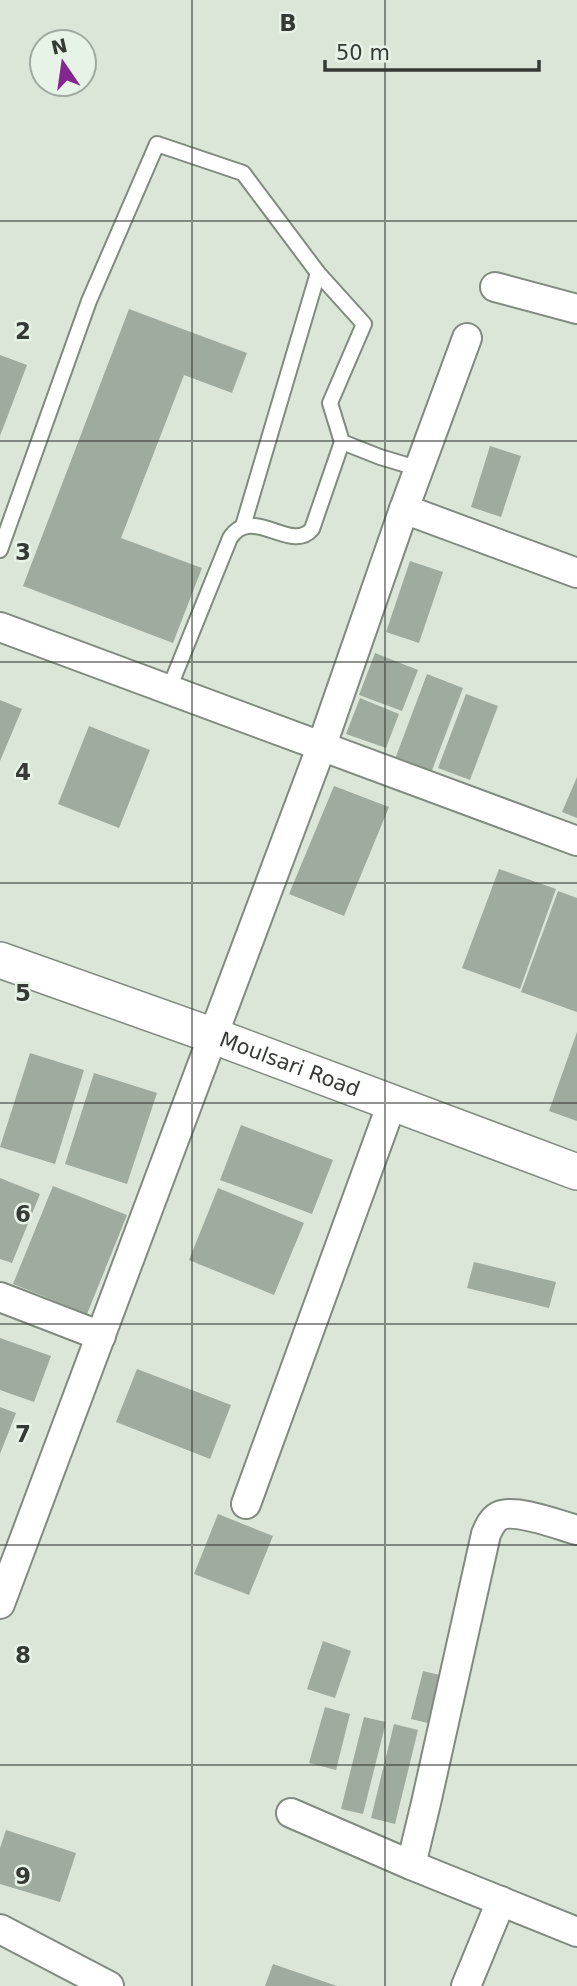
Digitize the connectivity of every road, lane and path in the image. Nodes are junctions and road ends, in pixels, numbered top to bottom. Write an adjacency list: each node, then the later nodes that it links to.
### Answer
1 (318, 273): 5 (lane); 8 (lane); 9 (lane)
2 (495, 287): 3 (street)
3 (577, 309)
4 (467, 338): 6 (street)
5 (342, 442): 6 (lane); 8 (lane)
6 (420, 469): 7 (street)
7 (404, 509): 10 (street); 13 (street)
8 (243, 526): 12 (lane)
9 (0, 550)
10 (577, 573)
11 (0, 627): 12 (street)
12 (169, 689): 13 (street)
13 (322, 745): 14 (street); 16 (street)
14 (577, 841)
15 (0, 960): 16 (street, Moulsari Road)
16 (214, 1036): 17 (street, Moulsari Road); 20 (street)
17 (392, 1103): 18 (street, Moulsari Road); 21 (street)
18 (577, 1172)
19 (0, 1297): 20 (street)
20 (101, 1336): 23 (street)
21 (246, 1504)
22 (577, 1530): 25 (street)
23 (0, 1604)
24 (291, 1813): 25 (street)
25 (411, 1865): 26 (street)
26 (501, 1901): 28 (street); 30 (street)
27 (0, 1929): 29 (street)
28 (577, 1932)
29 (109, 1986)
30 (466, 1986)

